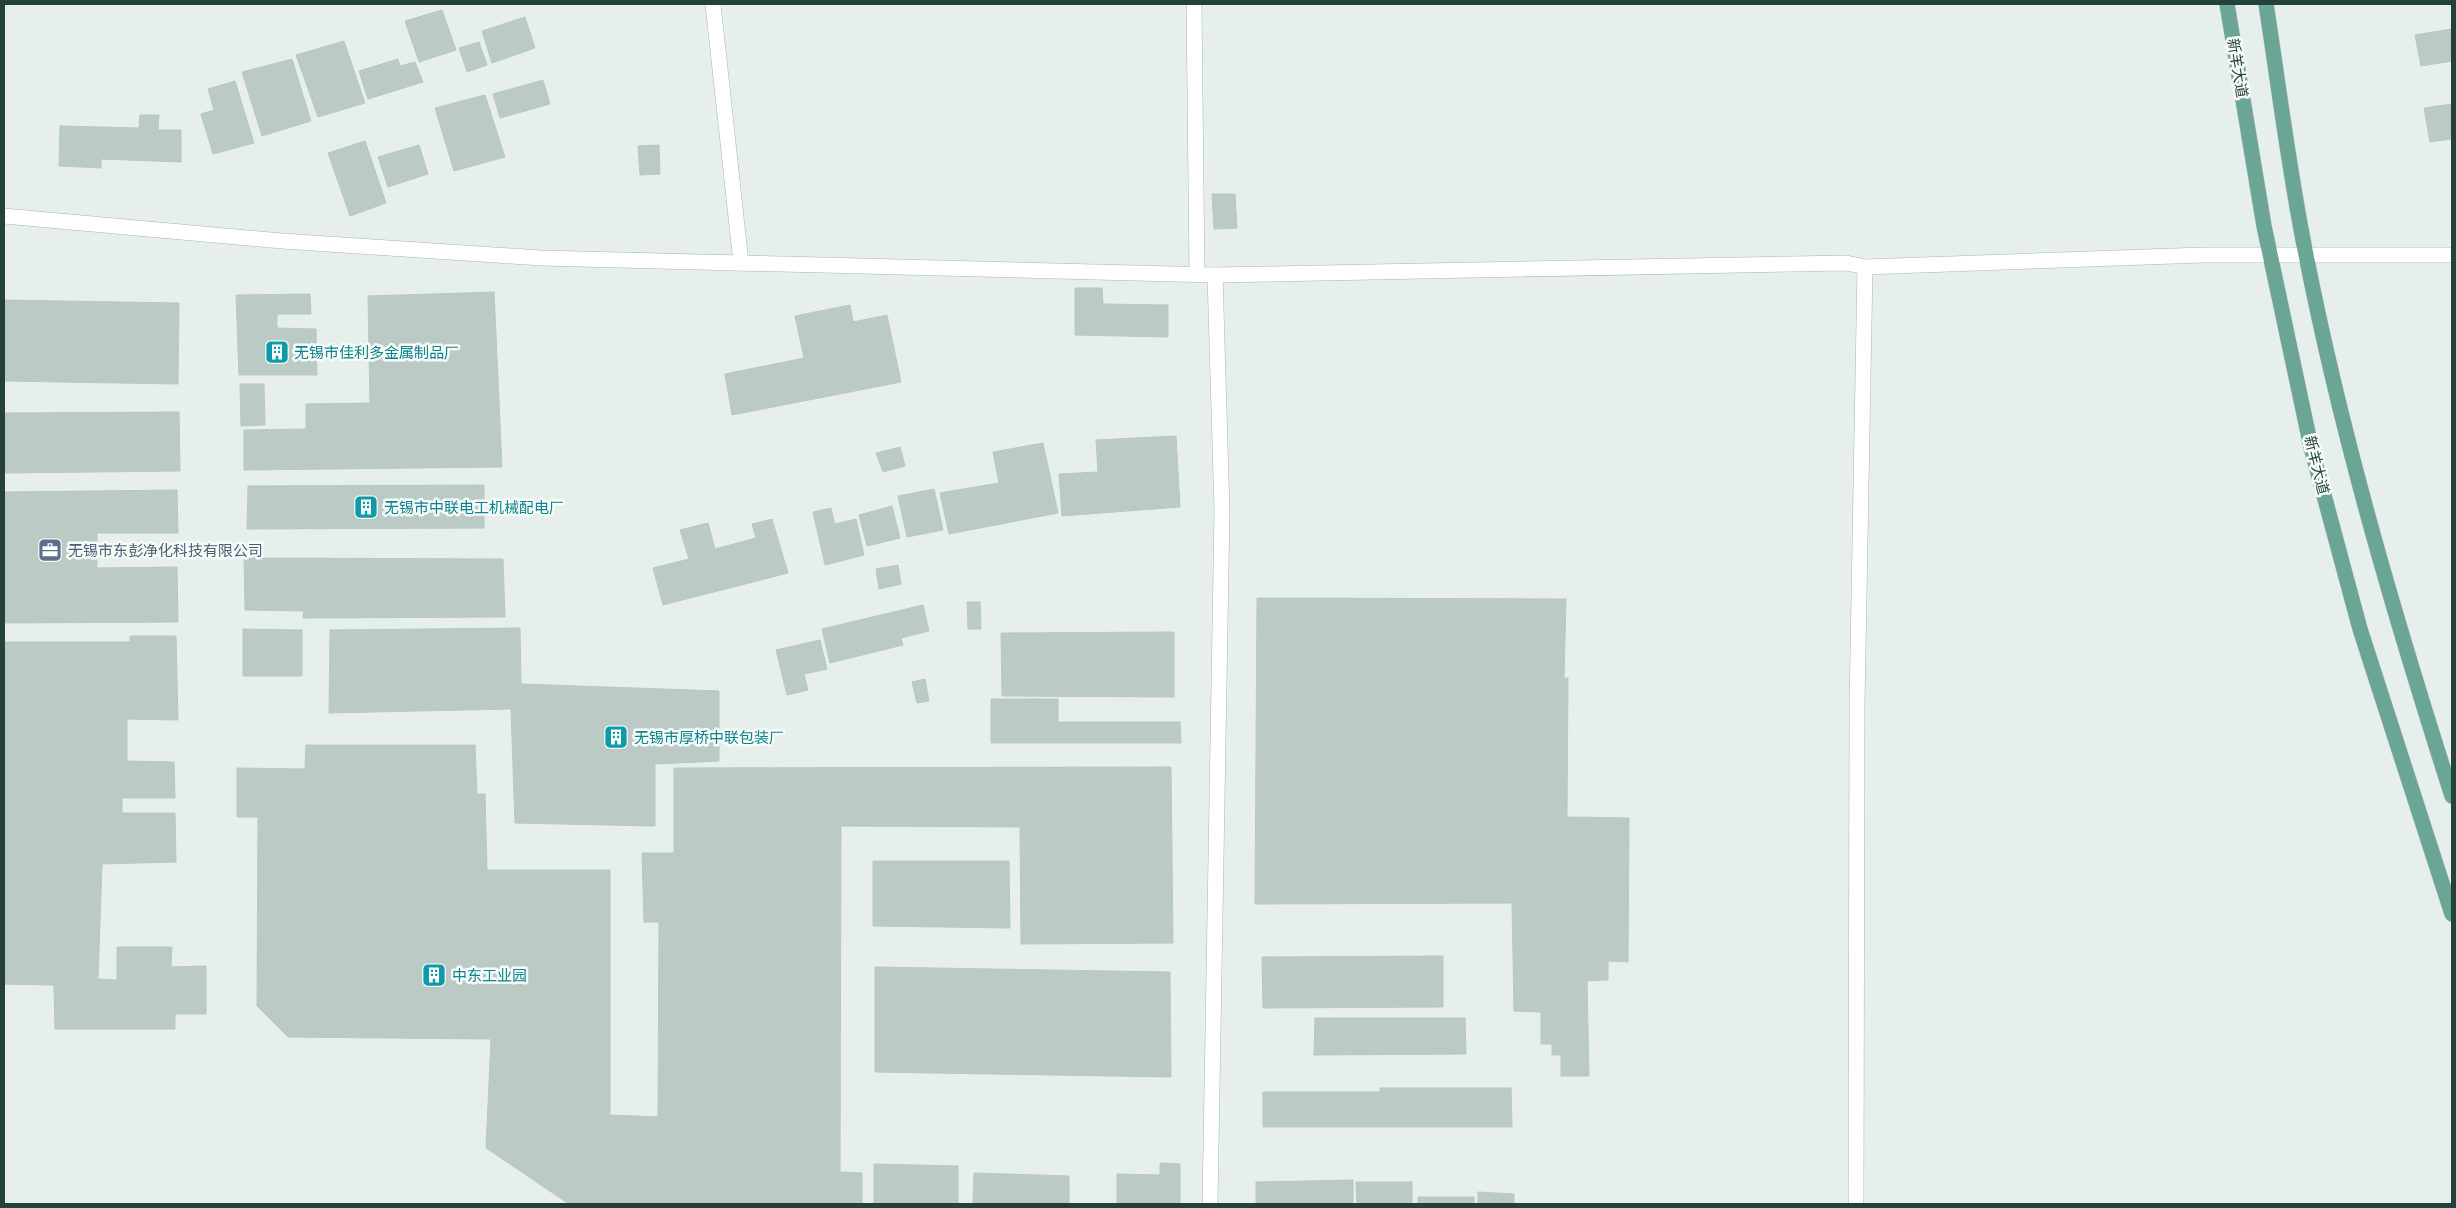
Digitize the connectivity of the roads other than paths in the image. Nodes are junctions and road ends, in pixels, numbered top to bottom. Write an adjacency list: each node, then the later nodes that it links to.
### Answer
1 (713, 4): 9 (street)
2 (1194, 4): 11 (street)
3 (2227, 4): 7 (main road, 新羊大道)
4 (2266, 4): 6 (main road)
5 (4, 216): 9 (street)
6 (2305, 253): 7 (street); 8 (street); 13 (main road)
7 (2270, 254): 10 (street); 14 (main road, 新羊大道)
8 (2452, 255)
9 (741, 263): 11 (street)
10 (1865, 267): 12 (street); 16 (street)
11 (1197, 274): 12 (street)
12 (1215, 275): 15 (street)
13 (2452, 796)
14 (2452, 914)
15 (1210, 1204)
16 (1856, 1204)

